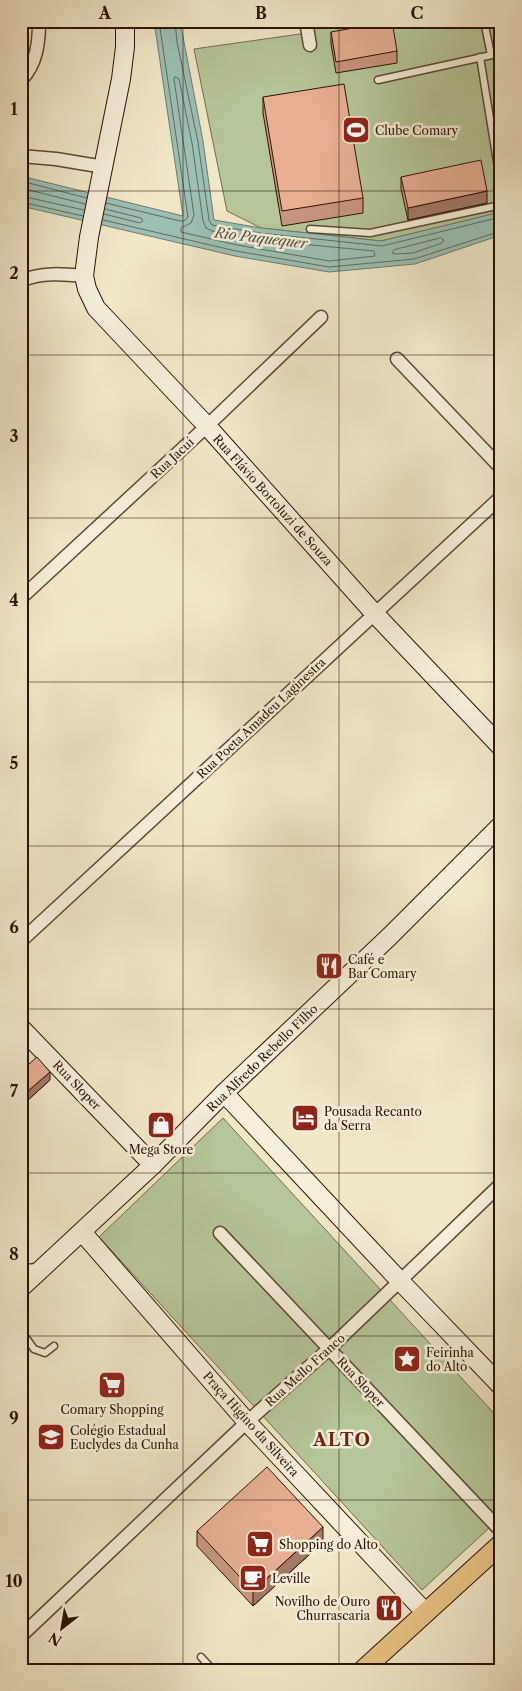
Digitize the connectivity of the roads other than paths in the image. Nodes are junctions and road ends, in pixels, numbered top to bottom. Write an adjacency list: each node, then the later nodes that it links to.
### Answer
1 (39, 21): 9 (street)
2 (125, 21): 12 (street, Rua Flávio Bortoluzi de Souza)
3 (306, 21): 5 (street)
4 (484, 21): 7 (lane)
5 (310, 45)
6 (501, 53): 7 (lane)
7 (491, 55): 8 (lane)
8 (480, 57): 10 (lane); 13 (lane)
9 (21, 80)
10 (378, 80)
11 (21, 156): 12 (street)
12 (104, 167): 16 (street, Rua Flávio Bortoluzi de Souza)
13 (501, 186)
14 (501, 205): 15 (lane)
15 (310, 229)
16 (84, 276): 17 (street); 20 (street, Rua Flávio Bortoluzi de Souza)
17 (21, 281)
18 (320, 317): 20 (street, Rua Jacuí)
19 (397, 359): 21 (street)
20 (207, 426): 23 (street, Rua Jacuí); 24 (street, Rua Flávio Bortoluzi de Souza)
21 (501, 468)
22 (501, 496): 24 (street, Rua Poeta Amadeu Laginestra)
23 (21, 598)
24 (374, 613): 25 (street, Rua Flávio Bortoluzi de Souza); 27 (street, Rua Poeta Amadeu Laginestra)
25 (501, 747)
26 (501, 825): 29 (street, Rua Alfredo Rebello Filho)
27 (21, 941)
28 (21, 1028): 30 (street, Rua Sloper)
29 (224, 1093): 30 (street, Rua Alfredo Rebello Filho); 36 (street)
30 (153, 1165): 32 (street, Rua Alfredo Rebello Filho)
31 (501, 1184): 36 (street, Rua Mello Franco)
32 (82, 1232): 34 (street, Rua Alfredo Rebello Filho); 42 (street, Praça Higino da Silveira)
33 (220, 1233): 40 (street, Rua Sloper)
34 (40, 1270): 35 (street); 37 (street, Rua Alfredo Rebello Filho)
35 (21, 1271)
36 (400, 1280): 40 (street, Rua Mello Franco); 41 (street)
37 (21, 1288)
38 (21, 1331): 39 (lane)
39 (54, 1346)
40 (330, 1348): 42 (street, Rua Mello Franco); 43 (street, Rua Sloper)
41 (501, 1386)
42 (247, 1422): 45 (street, Praça Higino da Silveira); 46 (street, Rua Mello Franco)
43 (501, 1531)
44 (501, 1544): 45 (main road)
45 (426, 1612): 49 (main road)
46 (21, 1636)
47 (201, 1657): 48 (lane)
48 (213, 1670)
49 (363, 1670)

